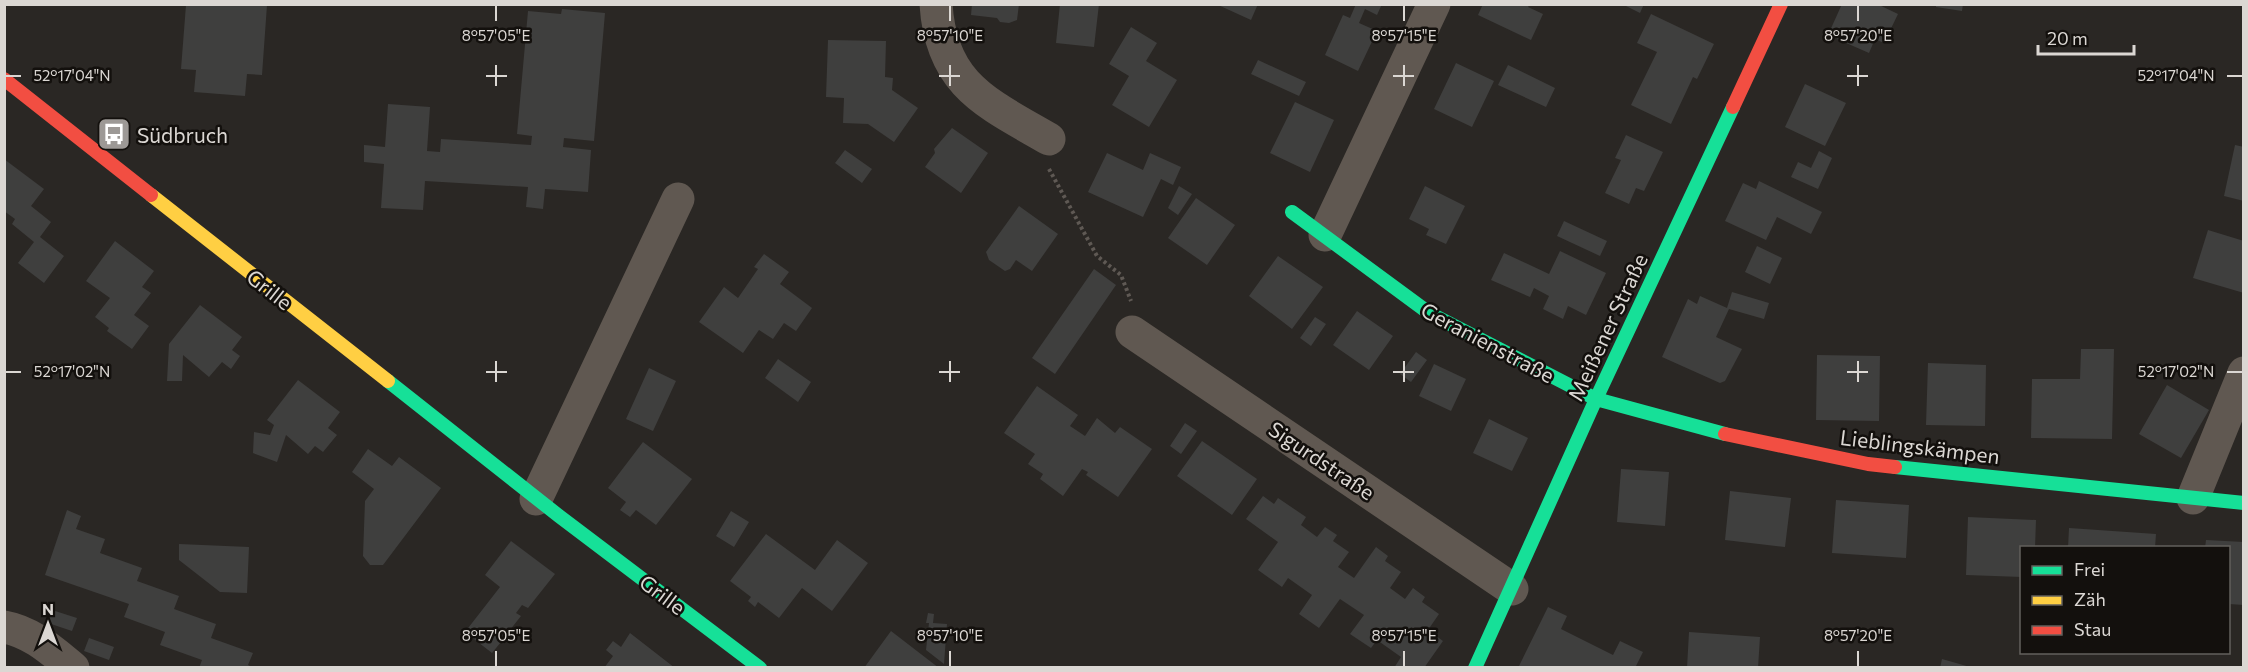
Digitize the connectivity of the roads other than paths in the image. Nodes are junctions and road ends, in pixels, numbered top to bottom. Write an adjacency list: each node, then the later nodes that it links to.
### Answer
1 (936, 4): 5 (street)
2 (1434, 4): 8 (street)
3 (1781, 4): 11 (street, Meißener Straße)
4 (4, 79): 13 (street, Grille)
5 (1049, 139)
6 (678, 199): 13 (street)
7 (1292, 212): 8 (street, Geranienstraße)
8 (1324, 235): 11 (street, Geranienstraße)
9 (1132, 332): 15 (street, Sigurdstraße)
10 (2244, 373): 12 (street)
11 (1596, 399): 12 (street, Lieblingskämpen); 15 (street, Meißener Straße)
12 (2193, 498): 14 (street, Lieblingskämpen)
13 (536, 499): 18 (street, Grille)
14 (2244, 503)
15 (1512, 589): 19 (street, Meißener Straße)
16 (4, 627): 17 (street)
17 (73, 668)
18 (760, 668)
19 (1475, 668)

